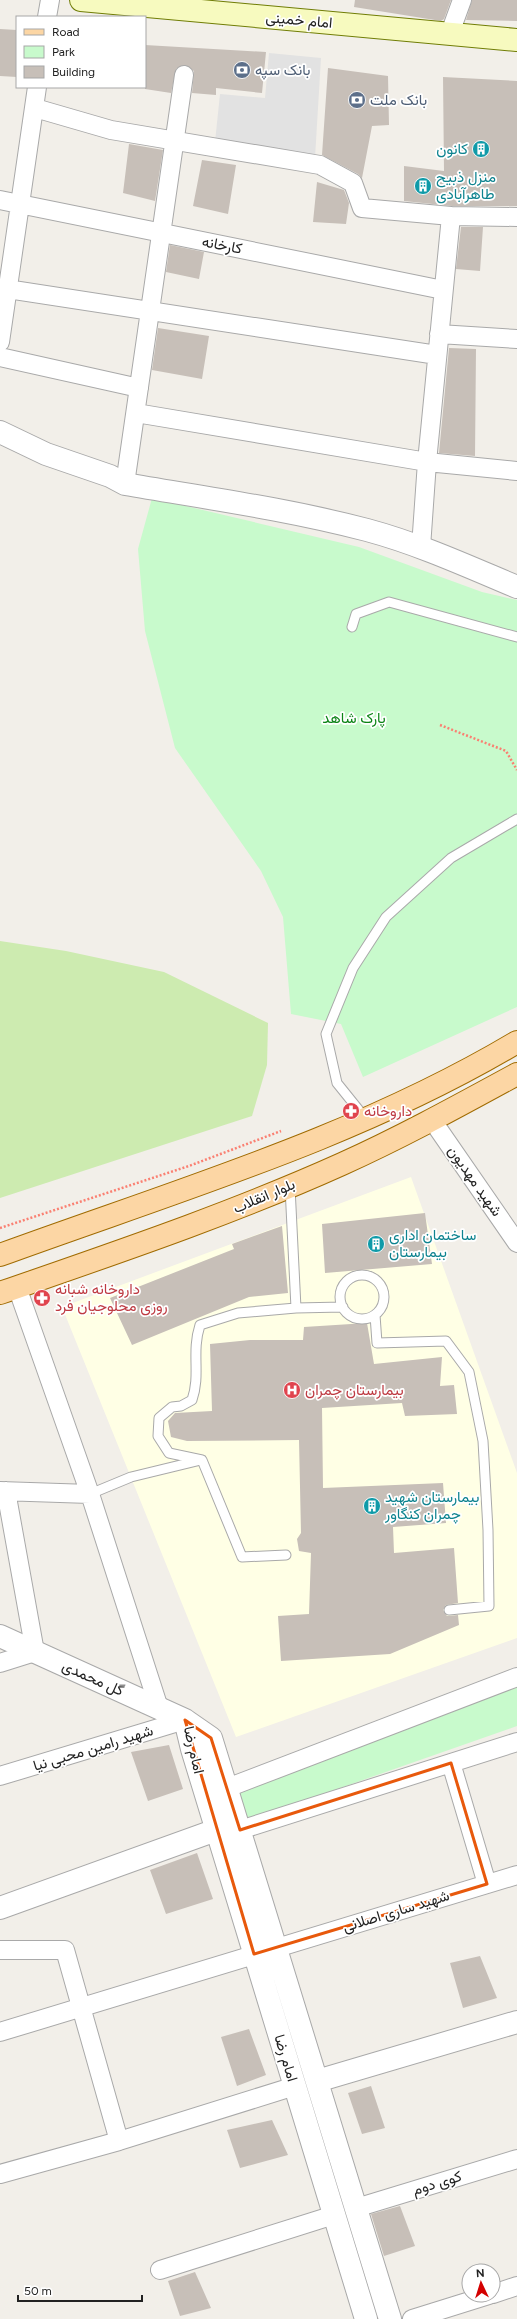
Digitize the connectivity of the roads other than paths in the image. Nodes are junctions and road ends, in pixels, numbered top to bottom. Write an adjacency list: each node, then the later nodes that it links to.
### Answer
1 (50, 0): 4 (street)
2 (81, 0): 5 (main road, امام خمینی)
3 (462, 0): 5 (street)
4 (47, 16)
5 (450, 33): 6 (main road, امام خمینی)
6 (517, 40)
7 (184, 75): 10 (street)
8 (38, 88): 9 (street)
9 (34, 108): 10 (street); 12 (street)
10 (175, 141): 13 (street); 15 (street)
11 (0, 200): 12 (street, کارخانه)
12 (20, 204): 15 (street, کارخانه); 16 (street)
13 (451, 216): 14 (street); 17 (street)
14 (517, 217)
15 (162, 233): 17 (street, کارخانه); 18 (street)
16 (4, 288): 18 (street); 21 (street)
17 (444, 290): 19 (street)
18 (150, 311): 22 (street); 24 (street)
19 (440, 334): 20 (street); 22 (street)
20 (517, 339)
21 (0, 342)
22 (437, 355): 27 (street)
23 (0, 357): 24 (street)
24 (139, 388): 25 (street)
25 (136, 413): 27 (street); 29 (street)
26 (0, 432): 29 (street)
27 (427, 462): 28 (street); 30 (street)
28 (517, 471)
29 (125, 484): 30 (street)
30 (421, 547): 31 (street)
31 (517, 587)
32 (352, 627): 33 (lane)
33 (517, 637)
34 (517, 818): 37 (lane)
35 (517, 1042): 37 (main road)
36 (517, 1074): 38 (main road, بلوار انقلاب)
37 (366, 1119): 41 (main road)
38 (432, 1120): 39 (main road, بلوار انقلاب); 40 (street, شهید مهدیون)
39 (290, 1186): 42 (main road, بلوار انقلاب); 44 (lane)
40 (517, 1243)
41 (0, 1255)
42 (8, 1290): 48 (street)
43 (343, 1307): 44 (lane); 45 (lane); 45 (lane)
44 (296, 1308): 46 (lane)
45 (375, 1315): 50 (lane)
46 (202, 1460): 48 (lane); 49 (lane)
47 (3, 1491): 48 (street); 52 (street)
48 (90, 1494): 55 (street)
49 (286, 1555)
50 (449, 1610)
51 (0, 1636): 52 (street, گل محمدی)
52 (35, 1652): 53 (street); 55 (street, گل محمدی)
53 (0, 1663)
54 (517, 1677): 60 (street)
55 (159, 1708): 56 (street, گل محمدی)
56 (185, 1720): 59 (street, شهید رامین محبی نیا); 60 (street, امام رضا); 62 (street, امام رضا)
57 (517, 1742): 58 (street)
58 (451, 1762): 61 (street); 64 (street)
59 (0, 1776)
60 (227, 1788): 61 (street, امام رضا)
61 (239, 1826): 62 (street); 66 (street, امام رضا)
62 (216, 1830): 65 (street); 68 (street, امام رضا)
63 (517, 1875): 64 (street, شهید ساری اصلانی)
64 (486, 1884): 66 (street, شهید ساری اصلانی)
65 (0, 1908)
66 (276, 1948): 68 (street, شهید ساری اصلانی); 72 (street, امام رضا)
67 (0, 1950): 69 (street)
68 (254, 1954): 69 (street, شهید ساری اصلانی); 73 (street, امام رضا)
69 (81, 2007): 71 (street, شهید ساری اصلانی); 74 (street)
70 (517, 2022): 72 (street)
71 (0, 2032)
72 (317, 2081): 77 (street, امام رضا)
73 (295, 2086): 74 (street); 78 (street, امام رضا)
74 (119, 2141): 76 (street)
75 (517, 2159): 77 (street, کوی دوم)
76 (0, 2174)
77 (356, 2208): 84 (street, امام رضا)
78 (334, 2215): 79 (street); 83 (street, امام رضا)
79 (160, 2270)
80 (517, 2286): 81 (street)
81 (501, 2291)
82 (463, 2303): 85 (street)
83 (366, 2319)
84 (390, 2319)
85 (412, 2319)

